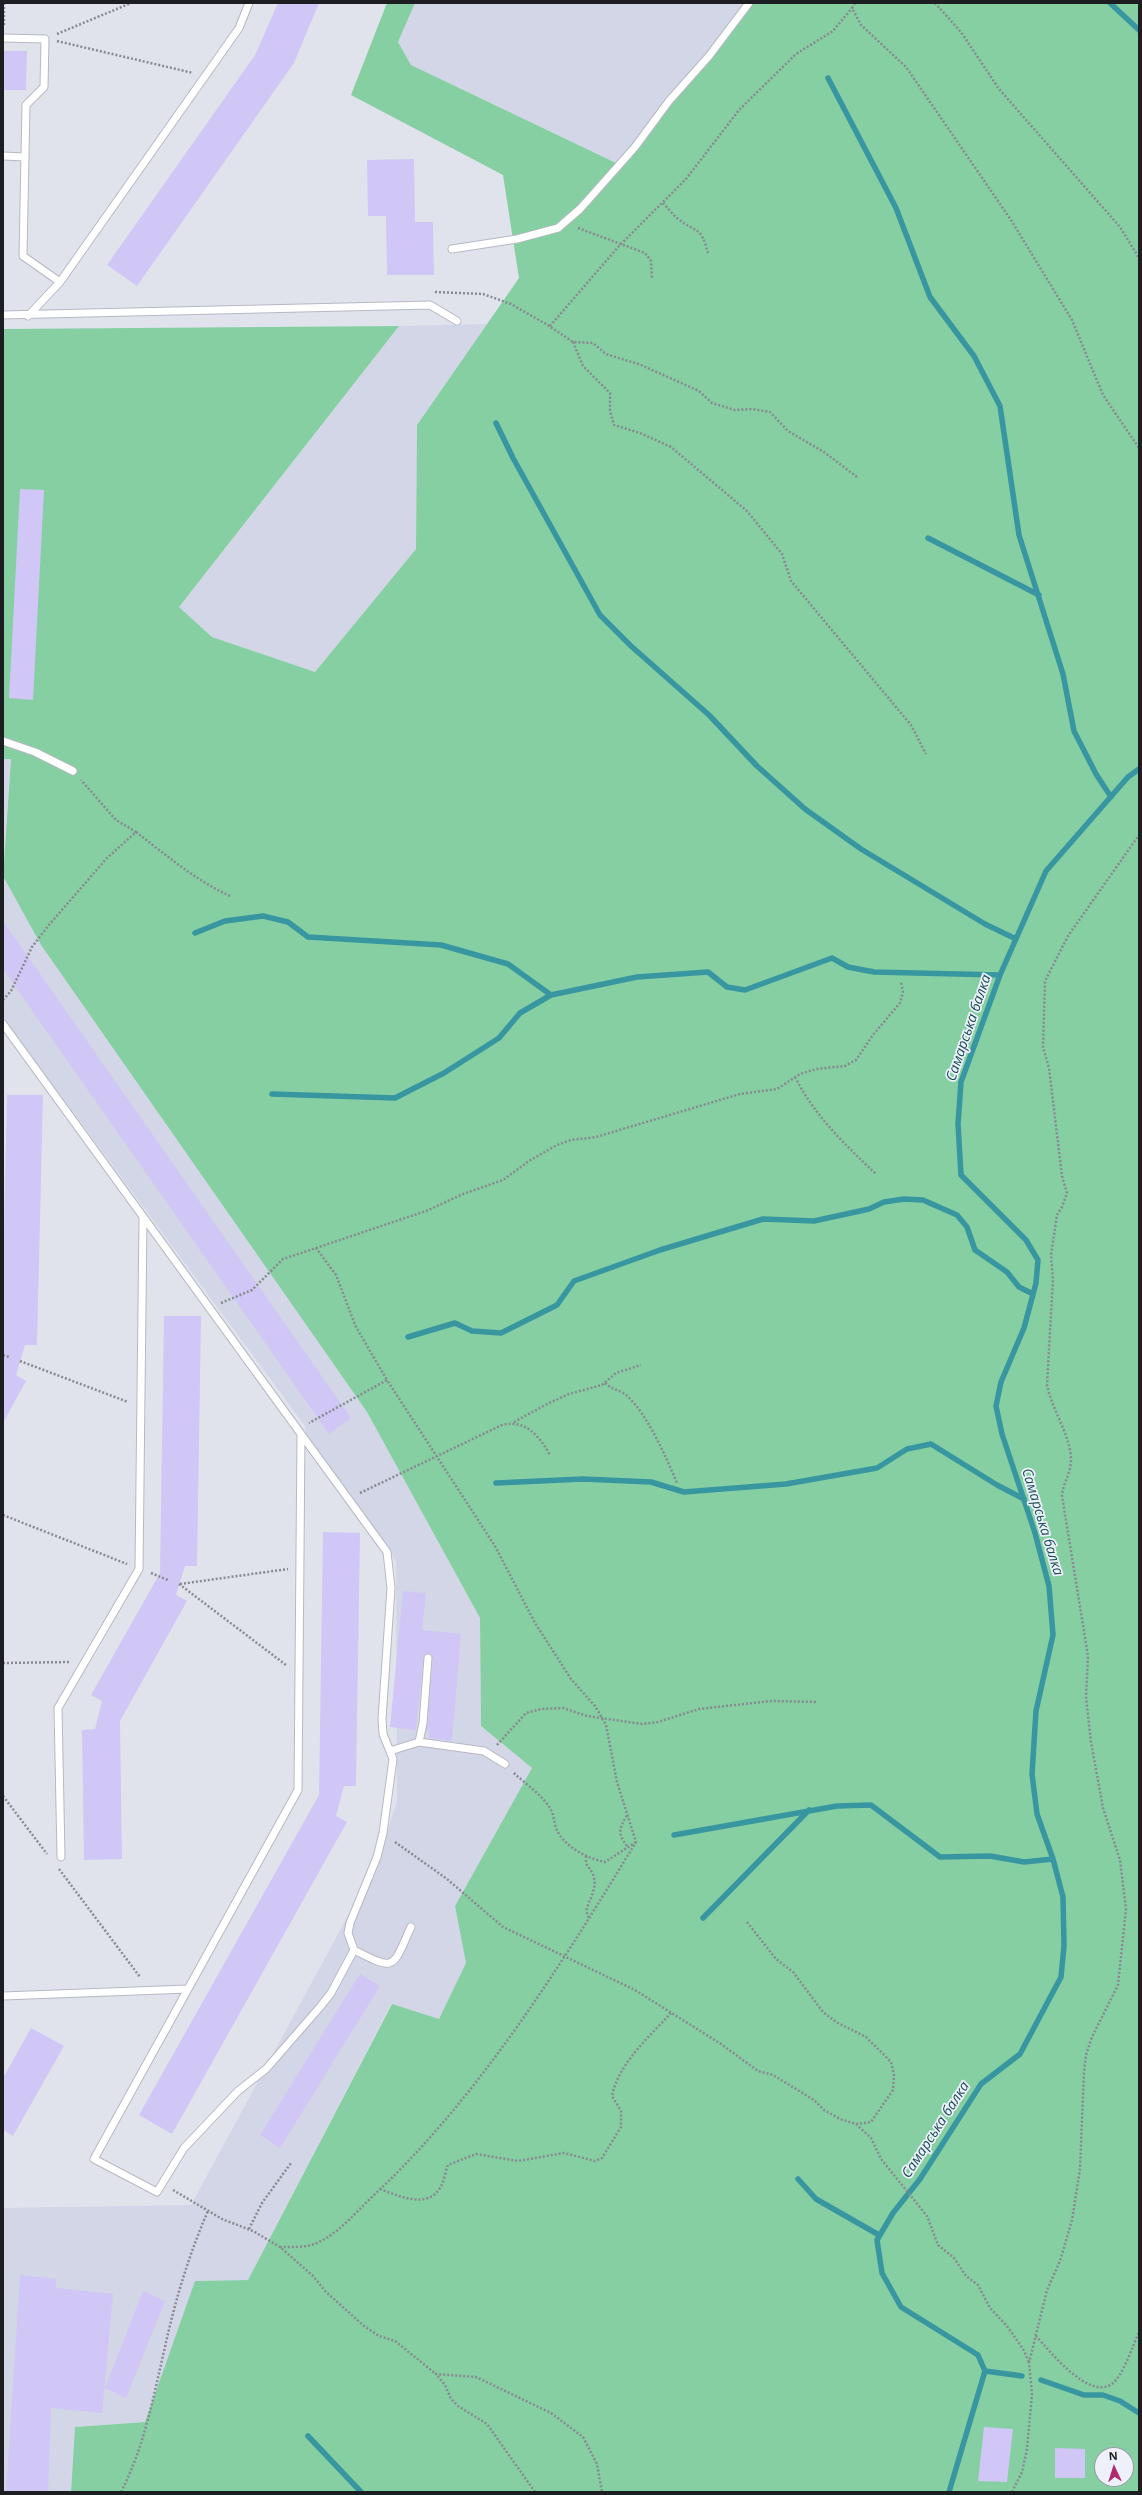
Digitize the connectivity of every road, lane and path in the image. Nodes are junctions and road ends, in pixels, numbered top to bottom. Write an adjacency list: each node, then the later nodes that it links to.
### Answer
1 (4, 3): 8 (path)
2 (131, 3): 9 (path)
3 (250, 3): 10 (lane)
4 (749, 3): 14 (lane)
5 (855, 3): 7 (path)
6 (935, 3): 18 (path)
7 (852, 8): 13 (path); 27 (path)
8 (3, 38): 9 (lane)
9 (45, 39): 10 (path); 12 (lane)
10 (205, 76): 20 (lane)
11 (3, 156): 12 (lane)
12 (25, 157): 20 (lane)
13 (662, 203): 15 (path); 17 (path)
14 (564, 222): 15 (path); 16 (lane)
15 (622, 244): 19 (path); 25 (path)
16 (452, 249)
17 (708, 253)
18 (1139, 258)
19 (652, 279)
20 (60, 282): 23 (lane)
21 (430, 292): 25 (path)
22 (3, 315): 23 (lane)
23 (28, 316): 24 (lane)
24 (457, 321)
25 (550, 326): 26 (path)
26 (573, 342): 28 (path); 30 (path)
27 (1139, 448)
28 (857, 477)
29 (3, 741): 31 (lane)
30 (926, 754)
31 (73, 771): 32 (path)
32 (136, 832): 34 (path); 36 (path)
33 (1139, 834): 96 (path)
34 (230, 896)
35 (901, 982): 38 (path)
36 (3, 1000)
37 (3, 1024): 40 (lane)
38 (795, 1077): 39 (path); 41 (path)
39 (876, 1174)
40 (142, 1218): 42 (lane); 49 (lane)
41 (316, 1248): 42 (path); 47 (path)
42 (209, 1309): 51 (lane)
43 (3, 1355): 44 (path)
44 (9, 1358)
45 (20, 1362): 49 (path)
46 (641, 1365): 48 (path)
47 (387, 1380): 51 (path); 53 (path)
48 (605, 1383): 50 (path); 54 (path)
49 (142, 1407): 58 (lane)
50 (513, 1422): 52 (path); 53 (path)
51 (299, 1432): 55 (lane); 57 (lane)
52 (550, 1455)
53 (436, 1456): 55 (path); 65 (path)
54 (676, 1483)
55 (349, 1499): 67 (lane)
56 (3, 1515): 58 (path)
57 (301, 1567): 63 (lane); 63 (path)
58 (139, 1569): 59 (path); 61 (lane)
59 (168, 1580)
60 (428, 1658): 66 (lane)
61 (86, 1661): 62 (path); 76 (lane)
62 (3, 1663)
63 (300, 1675): 84 (lane)
64 (818, 1702): 65 (path)
65 (601, 1718): 68 (path); 71 (path)
66 (419, 1742): 67 (lane); 68 (lane)
67 (390, 1751): 72 (lane)
68 (489, 1754): 69 (lane)
69 (505, 1764): 75 (path)
70 (3, 1796): 77 (path)
71 (628, 1814): 73 (path); 74 (path)
72 (383, 1834): 82 (lane); 83 (path)
73 (636, 1842): 74 (path); 79 (path)
74 (627, 1846): 75 (path)
75 (586, 1856): 79 (path)
76 (61, 1857)
77 (52, 1861)
78 (57, 1866): 85 (path)
79 (589, 1918): 83 (path)
80 (747, 1922): 88 (path)
81 (411, 1927): 82 (lane)
82 (354, 1950): 90 (lane)
83 (564, 1958): 87 (path); 91 (path)
84 (188, 1989): 85 (lane); 90 (lane)
85 (150, 1990): 86 (lane)
86 (3, 1996)
87 (671, 2013): 88 (path); 91 (path)
88 (856, 2124): 97 (path)
89 (291, 2163): 93 (path)
90 (162, 2184): 92 (path)
91 (380, 2190): 94 (path)
92 (208, 2211): 93 (path); 99 (path)
93 (249, 2229): 94 (path)
94 (280, 2247): 98 (path)
95 (1139, 2332): 96 (path)
96 (1036, 2336): 97 (path)
97 (1029, 2363): 102 (path)
98 (436, 2374): 100 (path); 101 (path)
99 (121, 2492)
100 (535, 2492)
101 (602, 2492)
102 (1012, 2492)

